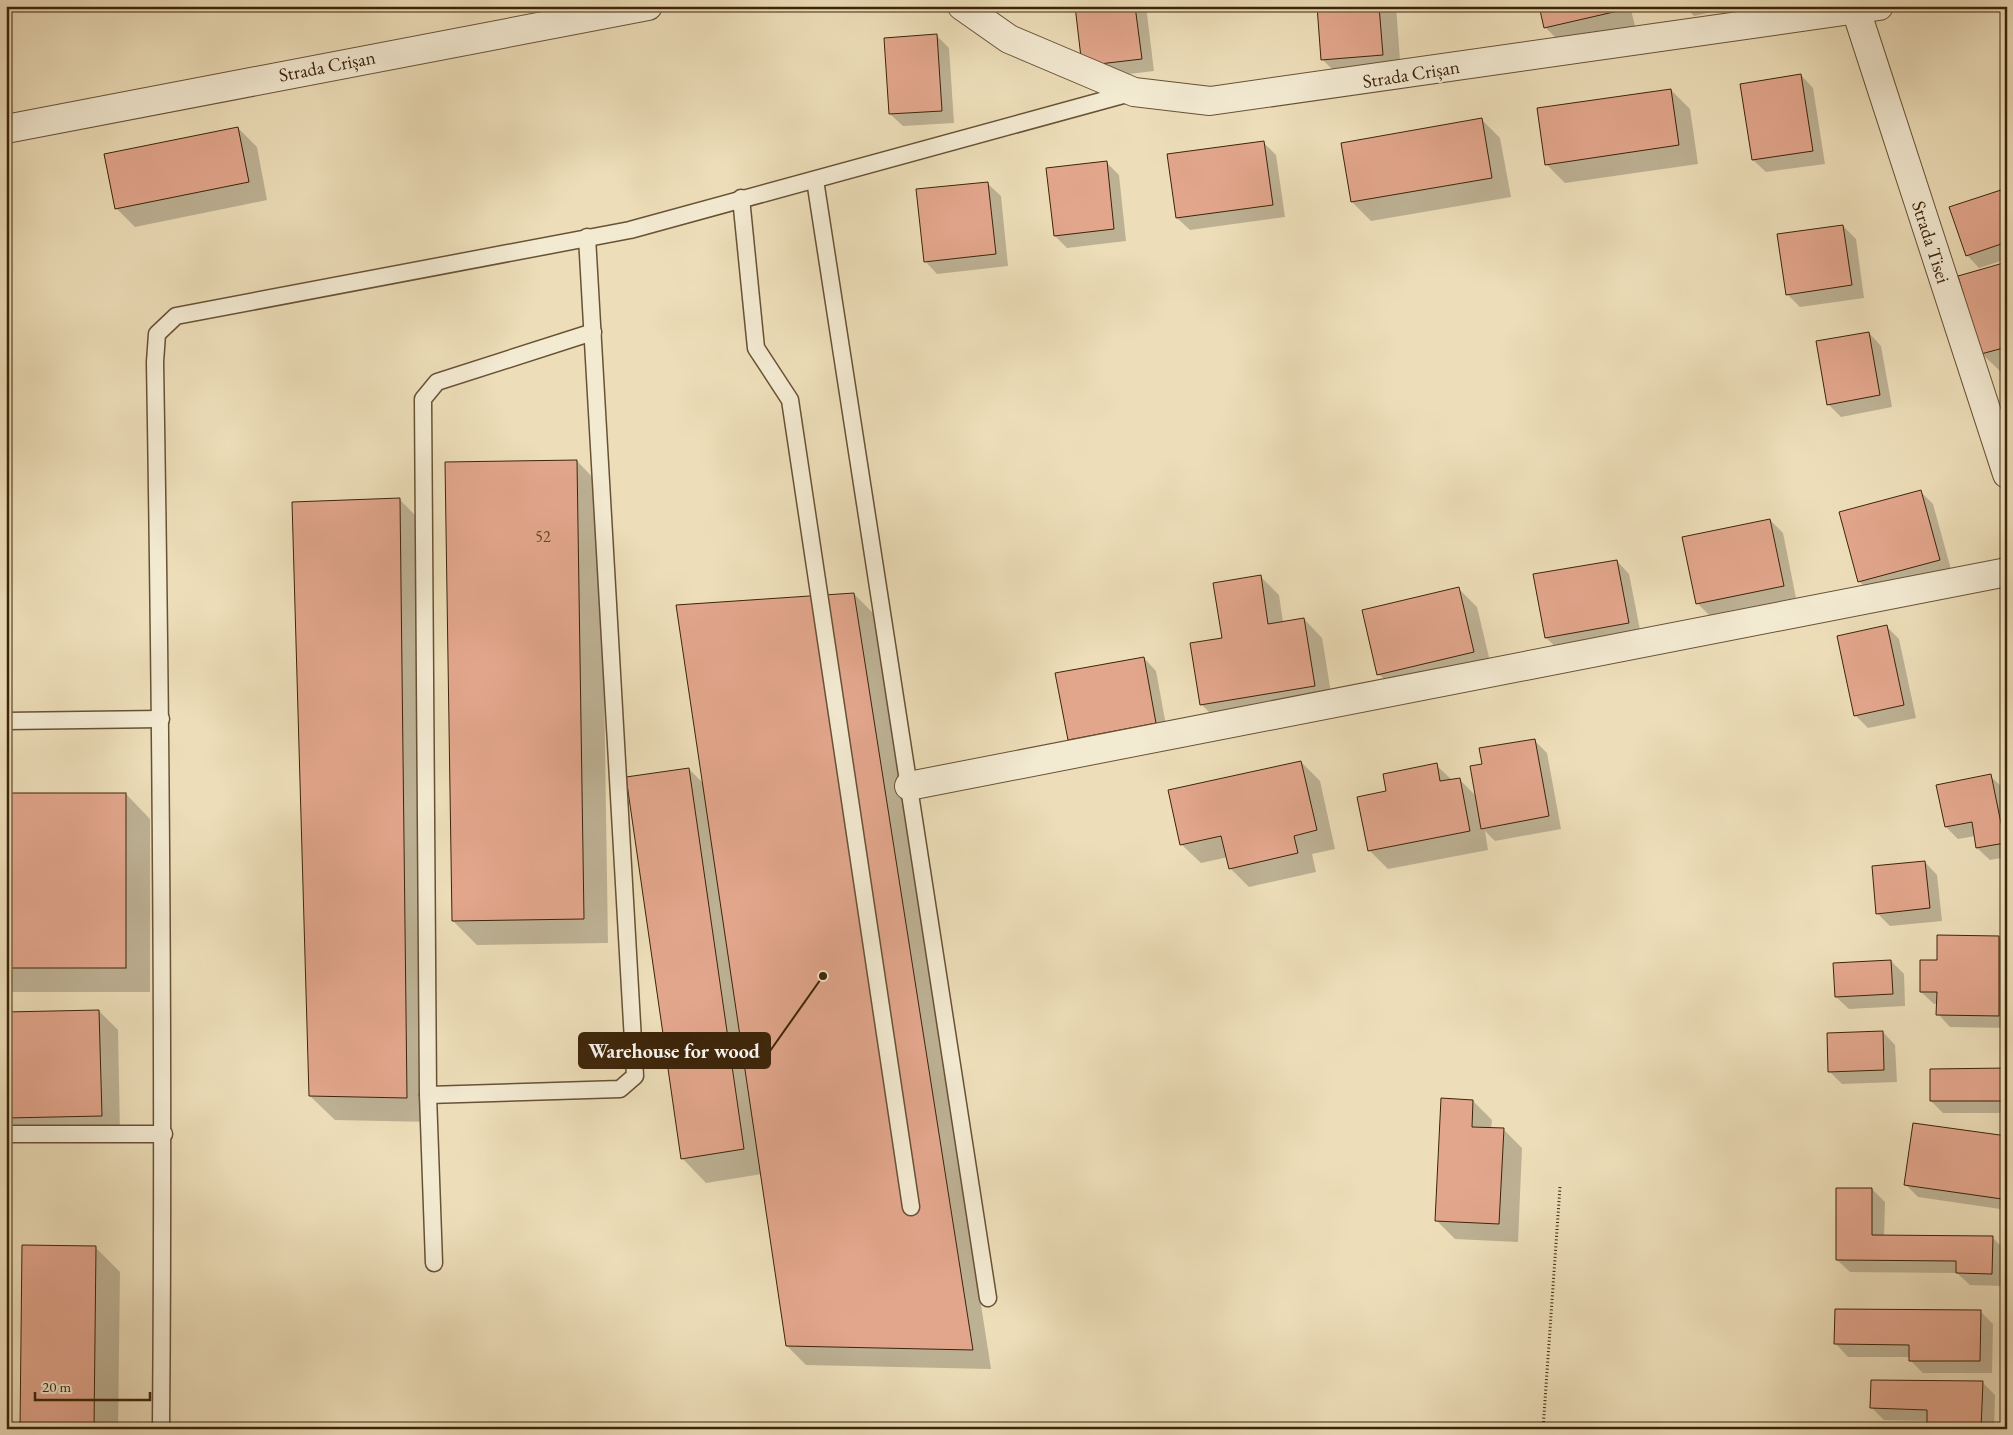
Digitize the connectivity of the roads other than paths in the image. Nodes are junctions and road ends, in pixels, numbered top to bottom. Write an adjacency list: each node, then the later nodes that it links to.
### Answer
1 (648, 6): 5 (street, Strada Crișan)
2 (962, 6): 4 (street, Strada Crișan)
3 (1868, 8): 4 (street, Strada Crișan); 10 (street, Strada Tisei)
4 (1134, 92): 6 (lane)
5 (6, 128)
6 (815, 180): 7 (lane); 14 (lane)
7 (741, 198): 8 (lane); 18 (lane)
8 (587, 237): 9 (lane); 12 (lane)
9 (593, 332): 15 (lane); 15 (lane)
10 (2007, 474)
11 (2007, 572): 14 (street)
12 (161, 719): 13 (lane); 17 (lane)
13 (6, 721)
14 (908, 786): 20 (lane)
15 (428, 1096): 19 (lane)
16 (6, 1134): 17 (lane)
17 (164, 1134): 21 (lane)
18 (911, 1207)
19 (434, 1263)
20 (988, 1298)
21 (161, 1429)

